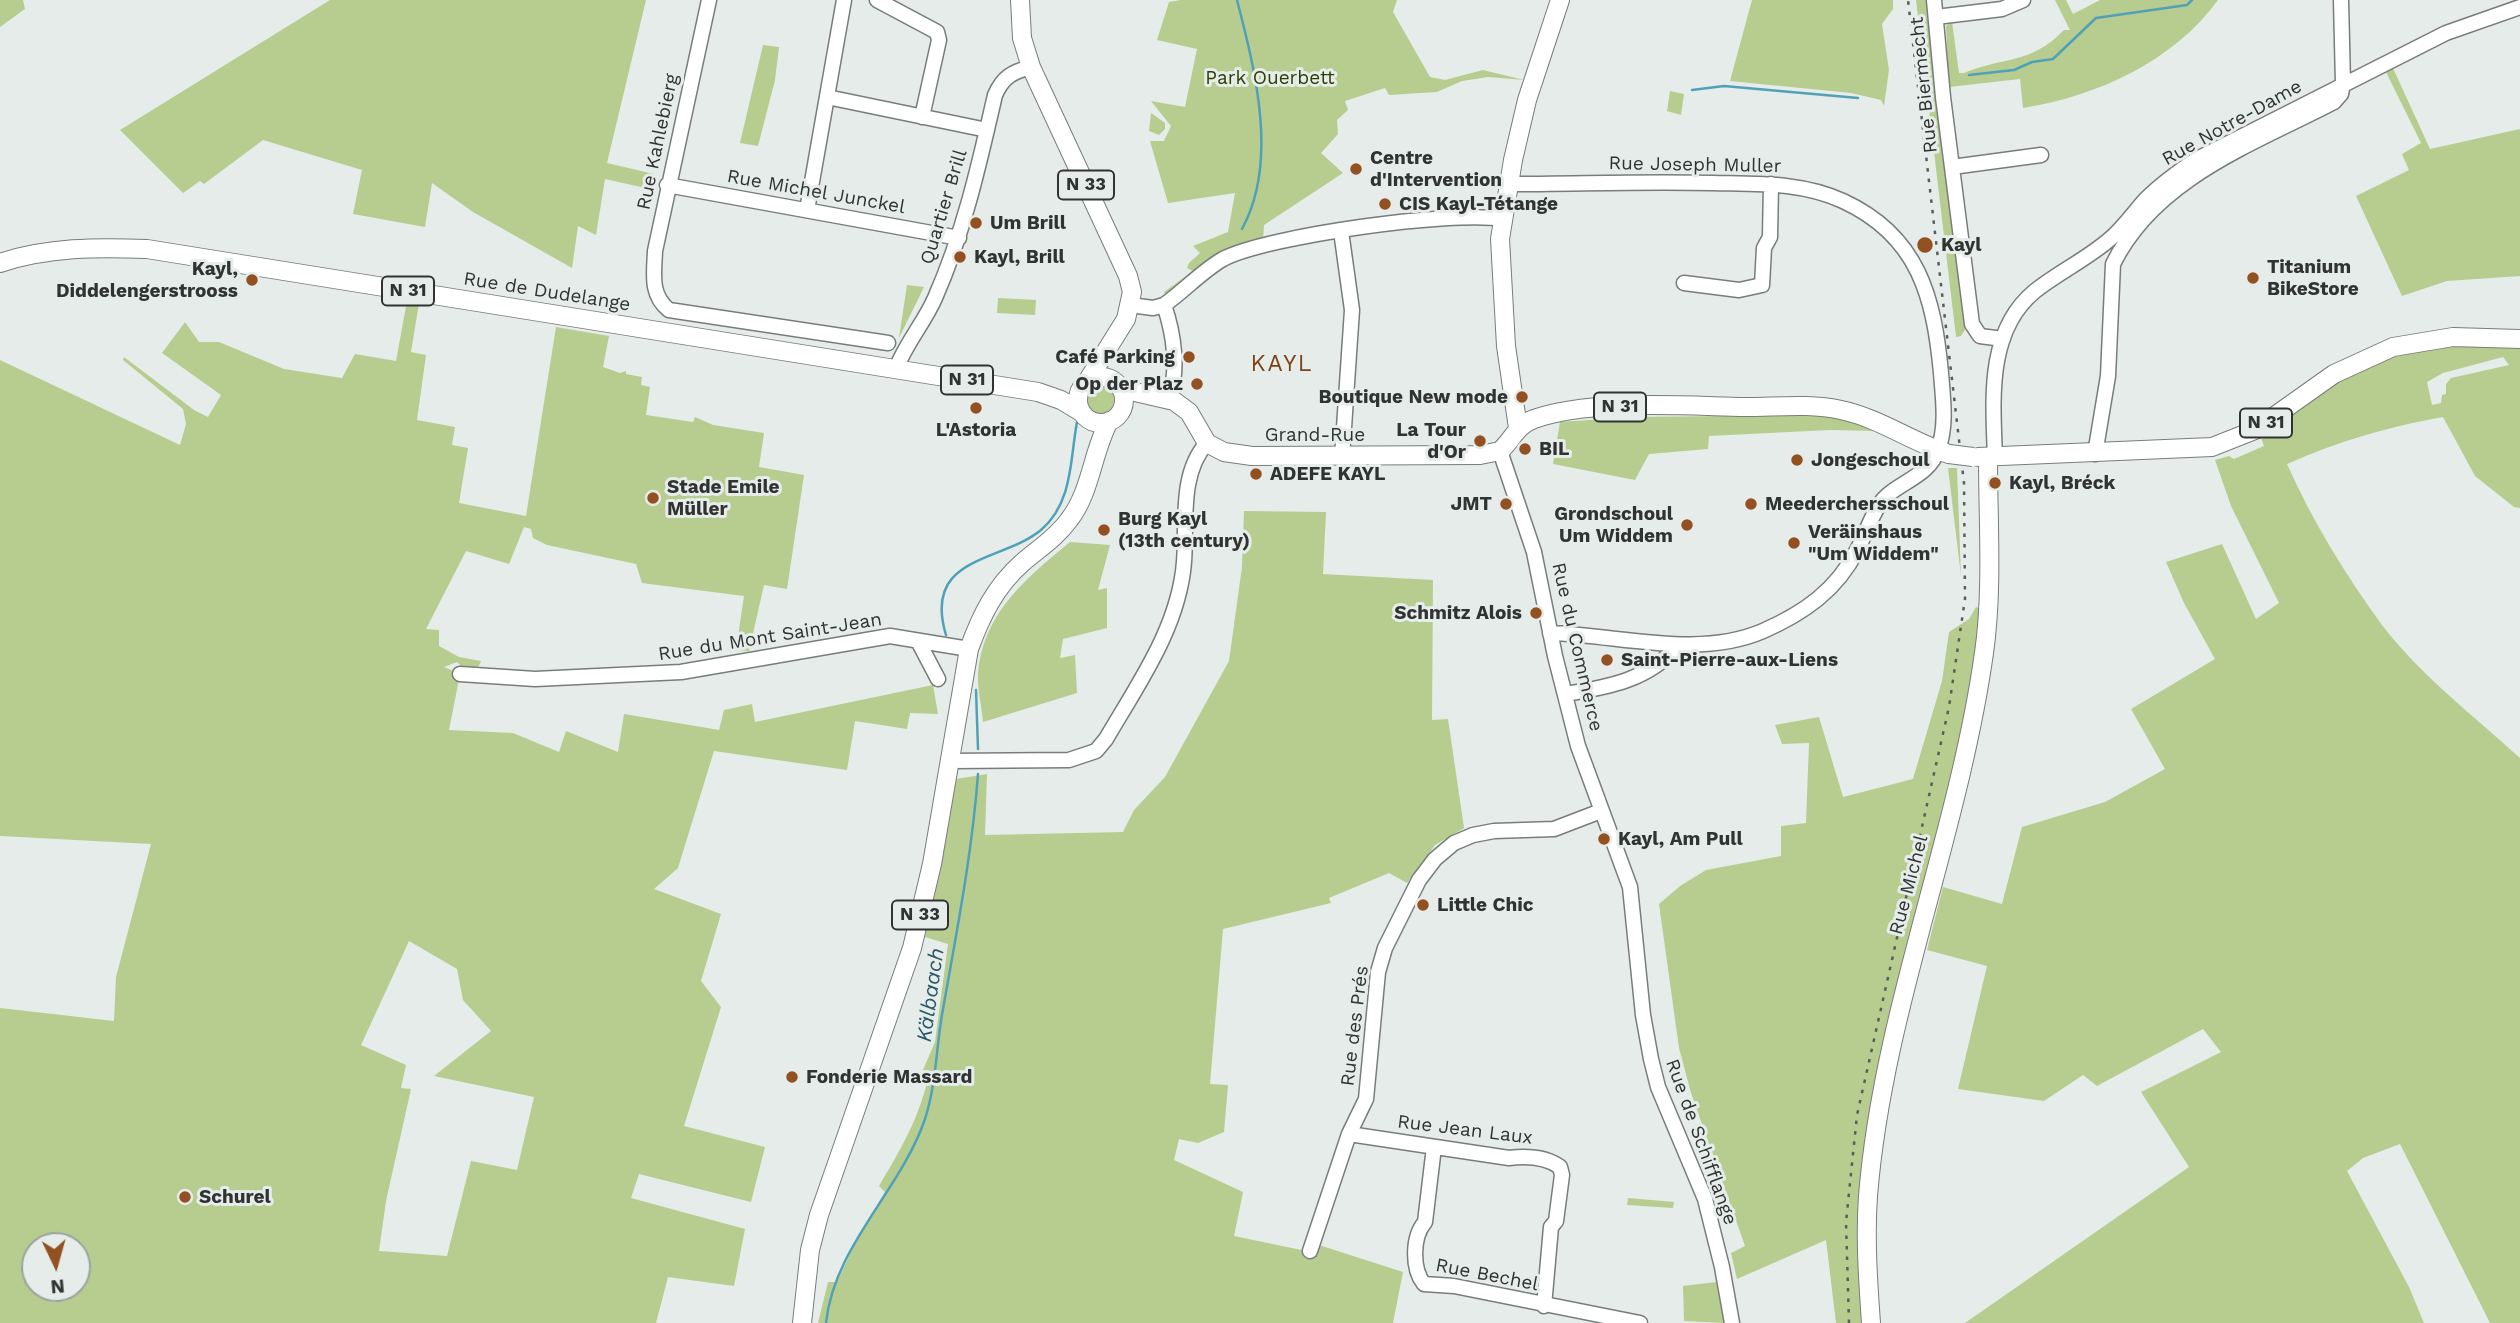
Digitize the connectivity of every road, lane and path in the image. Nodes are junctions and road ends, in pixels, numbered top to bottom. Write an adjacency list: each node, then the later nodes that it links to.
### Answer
1 (709, 0): 21 (street, Rue Kahlebierg)
2 (844, 0): 14 (street)
3 (877, 0): 15 (street)
4 (1020, 0): 12 (main road, N 33)
5 (1560, 0): 19 (main road)
6 (1934, 0): 11 (street, Rue Biermecht)
7 (2023, 0): 9 (street)
8 (2342, 0): 13 (street)
9 (1985, 6): 11 (street)
10 (2520, 7): 13 (street, Rue Notre-Dame)
11 (1936, 17): 18 (street, Rue Biermecht)
12 (1031, 67): 16 (street, Quartier Brill); 31 (main road, N 33)
13 (2343, 84): 26 (street, Rue Notre-Dame); 28 (street)
14 (827, 97): 15 (street); 22 (street)
15 (922, 117): 16 (street)
16 (987, 130): 25 (street, Quartier Brill)
17 (2041, 155): 18 (street, Rue Biermecht)
18 (1952, 167): 35 (street, Rue Biermecht)
19 (1508, 184): 20 (street, Rue Joseph Muller); 23 (main road)
20 (1771, 184): 29 (street); 51 (street, Rue Joseph Muller)
21 (667, 185): 22 (street, Rue Michel Junckel); 30 (street, Rue Kahlebierg)
22 (807, 210): 25 (street, Rue Michel Junckel)
23 (1503, 219): 24 (street); 48 (main road)
24 (1341, 231): 32 (street); 53 (street)
25 (958, 238): 41 (street, Quartier Brill)
26 (2096, 251): 28 (street); 35 (street, Rue Notre-Dame)
27 (0, 263): 36 (main road, Rue de Dudelange / N 31)
28 (2113, 264): 52 (street)
29 (1684, 283)
30 (655, 293): 33 (street, Rue de Dudelange)
31 (1130, 305): 32 (street); 39 (main road)
32 (1166, 312): 45 (street)
33 (715, 317): 34 (street, Rue de Dudelange); 36 (street)
34 (842, 336): 38 (street, Rue de Dudelange); 40 (street)
35 (2003, 339): 54 (street, Rue Notre-Dame)
36 (713, 340): 40 (main road, Rue de Dudelange / N 31)
37 (2520, 340): 52 (main road, N 31)
38 (888, 343)
39 (1110, 343): 42 (main road); 43 (main road)
40 (838, 360): 41 (main road, Rue de Dudelange / N 31)
41 (896, 369): 44 (main road, Rue de Dudelange / N 31)
42 (1085, 383): 43 (main road); 44 (main road, Rue de Dudelange / N 31); 46 (main road)
43 (1117, 384): 45 (main road); 47 (main road)
44 (1038, 392): 46 (main road, Rue de Dudelange / N 31)
45 (1162, 397): 47 (main road); 49 (main road)
46 (1084, 415): 47 (main road); 55 (main road, N 33)
47 (1116, 415): 55 (main road, N 33)
48 (1518, 428): 50 (main road); 51 (main road, N 31)
49 (1207, 443): 53 (main road, Grand-Rue); 63 (street)
50 (1500, 451): 53 (main road, Grand-Rue); 56 (street, Rue du Commerce)
51 (1944, 452): 54 (main road, N 31, bridge); 58 (street)
52 (2095, 454): 54 (main road, N 31)
53 (1342, 457)
54 (1985, 457): 72 (main road, Rue Michel)
55 (1093, 458): 59 (main road, N 33)
56 (1550, 633): 58 (street); 62 (street, Rue du Commerce)
57 (918, 641): 59 (street, Rue du Mont Saint-Jean); 60 (street, Rue du Mont Saint-Jean); 61 (street)
58 (1679, 645): 62 (street)
59 (969, 649): 63 (main road, N 33)
60 (460, 674)
61 (938, 679)
62 (1565, 694): 64 (street, Rue du Commerce)
63 (950, 761): 69 (main road, N 33)
64 (1601, 811): 65 (street, Rue des Prés); 71 (street, Rue de Schifflange)
65 (1349, 1134): 66 (street, Rue Jean Laux); 67 (street, Rue des Prés)
66 (1434, 1147): 68 (street, Rue Bechel); 68 (street, Rue Jean Laux)
67 (1310, 1251)
68 (1544, 1306): 70 (street, Rue Bechel)
69 (802, 1323)
70 (1640, 1323)
71 (1732, 1323)
72 (1871, 1323)

